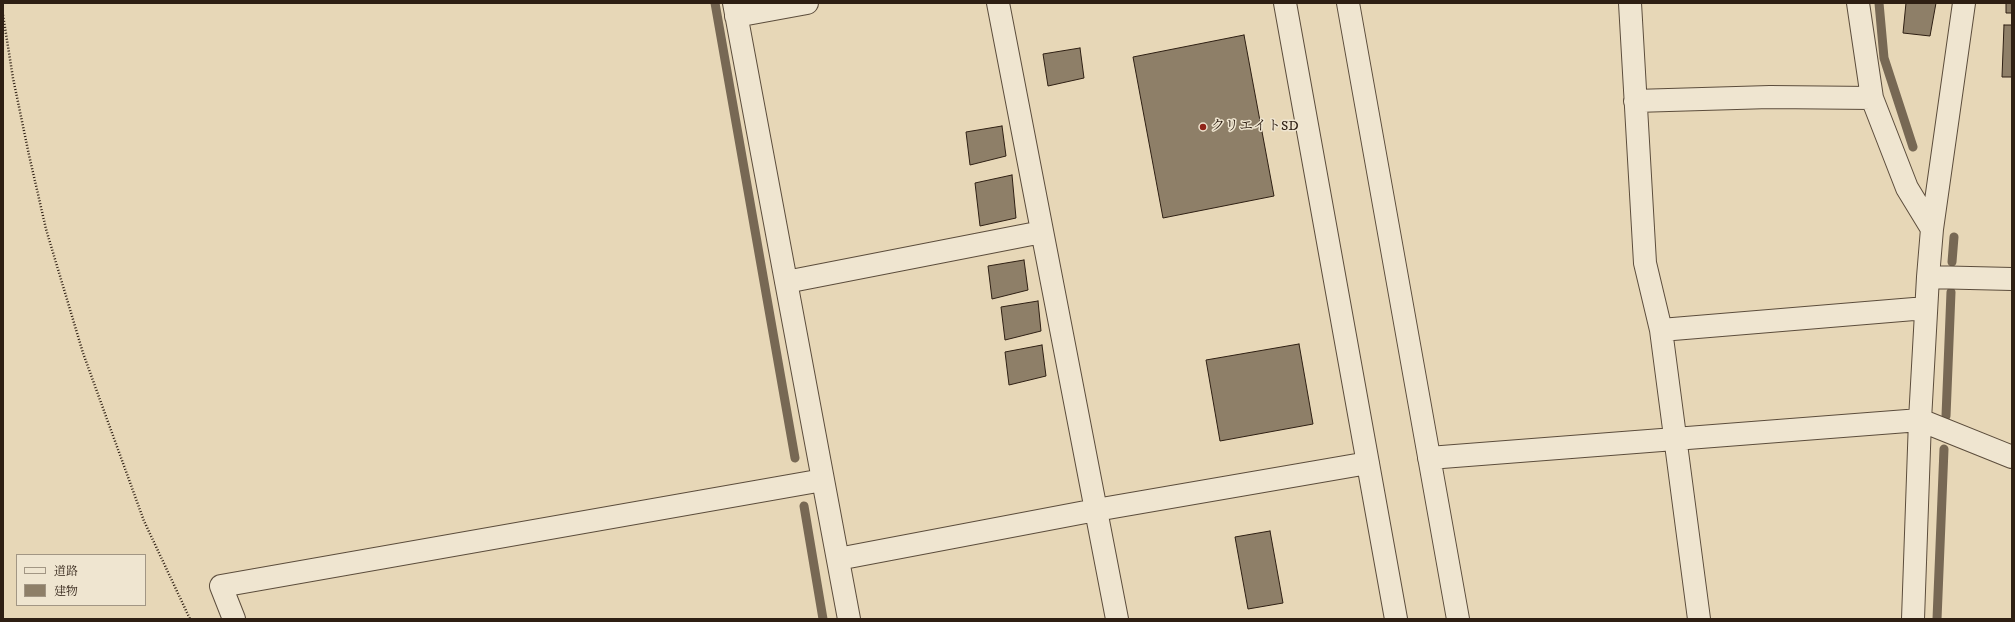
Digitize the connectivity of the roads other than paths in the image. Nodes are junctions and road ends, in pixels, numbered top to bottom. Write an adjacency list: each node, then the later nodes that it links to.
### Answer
1 (807, 3): 8 (street)
2 (998, 3): 12 (street)
3 (1285, 3): 22 (street)
4 (1348, 3): 21 (street)
5 (1630, 3): 10 (street)
6 (1858, 3): 9 (street)
7 (1964, 3): 11 (street)
8 (735, 9): 15 (street)
9 (1872, 98): 10 (street); 11 (street)
10 (1635, 100): 17 (street)
11 (1932, 229): 13 (street)
12 (1042, 232): 15 (street); 24 (street)
13 (1928, 277): 14 (street); 16 (street)
14 (2012, 279)
15 (786, 282): 23 (street)
16 (1926, 308): 17 (street); 18 (street)
17 (1661, 330): 19 (street)
18 (1920, 420): 19 (street); 20 (street); 32 (street)
19 (1677, 439): 21 (street); 31 (street)
20 (2012, 457)
21 (1429, 458): 30 (street)
22 (1368, 463): 24 (street); 29 (street)
23 (823, 480): 25 (street); 26 (street)
24 (1096, 510): 25 (street); 28 (street)
25 (838, 559): 27 (street)
26 (234, 619)
27 (849, 619)
28 (1117, 619)
29 (1396, 619)
30 (1458, 619)
31 (1699, 619)
32 (1913, 619)

